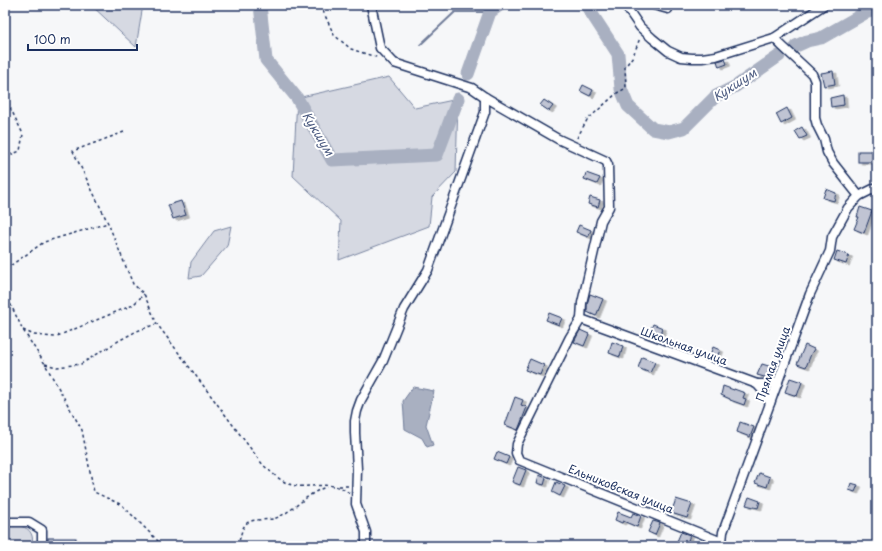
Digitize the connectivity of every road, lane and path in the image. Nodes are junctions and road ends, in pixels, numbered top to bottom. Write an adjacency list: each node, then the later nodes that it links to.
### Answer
1 (324, 5): 9 (path)
2 (370, 5): 11 (street)
3 (625, 5): 7 (street)
4 (654, 5): 6 (street)
5 (824, 5): 8 (street)
6 (668, 9)
7 (643, 30): 8 (street); 13 (path)
8 (774, 38): 16 (street)
9 (380, 59)
10 (5, 97): 14 (path)
11 (485, 97): 13 (street); 28 (street)
12 (124, 132): 17 (path)
13 (573, 145): 21 (street)
14 (5, 157)
15 (877, 187): 16 (street)
16 (859, 196): 25 (street, Прямая улица)
17 (108, 223): 18 (path); 20 (path)
18 (5, 268)
19 (5, 293): 23 (path)
20 (144, 294): 22 (path); 23 (path)
21 (581, 319): 26 (street, Школьная улица); 33 (street, Ельниковская улица)
22 (157, 324): 24 (path); 29 (path)
23 (23, 330): 24 (path)
24 (45, 364): 35 (path)
25 (778, 382): 26 (street); 27 (street, Прямая улица)
26 (757, 384): 27 (street)
27 (770, 404): 33 (street, Прямая улица)
28 (357, 480): 30 (path); 37 (street)
29 (328, 486): 30 (path); 36 (path)
30 (335, 486): 31 (path)
31 (349, 494)
32 (5, 522): 34 (street)
33 (722, 544)
34 (42, 546)
35 (163, 546)
36 (238, 546)
37 (366, 546)

